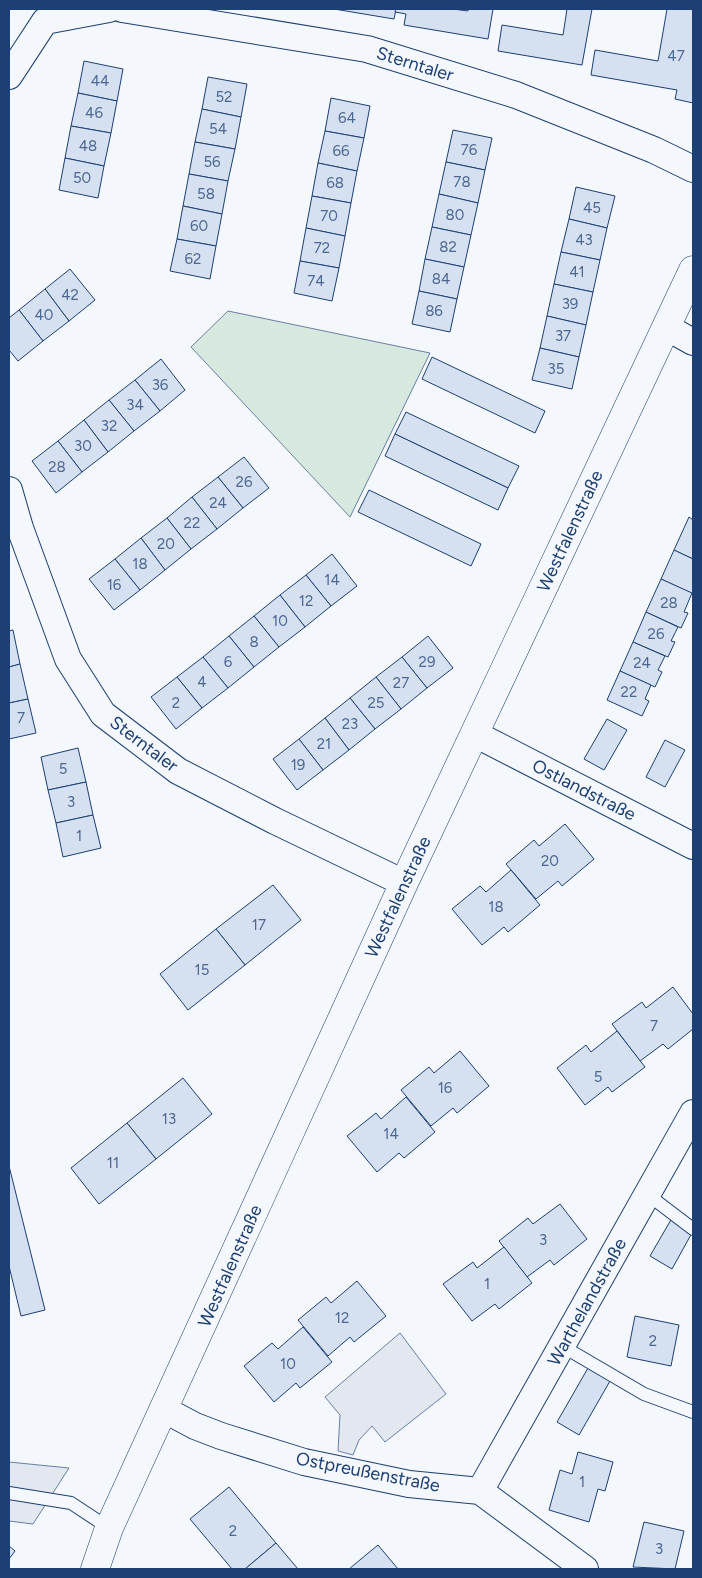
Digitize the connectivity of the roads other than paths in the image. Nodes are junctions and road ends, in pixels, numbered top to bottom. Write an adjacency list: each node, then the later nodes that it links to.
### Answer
1 (109, 9): 3 (street)
2 (122, 9): 4 (street, Sterntaler)
3 (9, 76)
4 (693, 169)
5 (693, 270): 6 (street, Westfalenstraße)
6 (666, 327): 7 (street); 9 (street, Westfalenstraße)
7 (693, 342)
8 (9, 490): 11 (street, Sterntaler)
9 (475, 734): 10 (street, Ostlandstraße); 11 (street, Westfalenstraße)
10 (693, 846)
11 (404, 882): 16 (street, Westfalenstraße)
12 (693, 1112): 13 (street, Warthelandstraße)
13 (647, 1194): 14 (lane); 15 (street, Warthelandstraße)
14 (693, 1229)
15 (562, 1346): 17 (lane); 18 (street, Warthelandstraße)
16 (165, 1410): 18 (street, Ostpreußenstraße); 20 (street, Westfalenstraße)
17 (693, 1412)
18 (480, 1491): 23 (street)
19 (9, 1493): 20 (lane)
20 (109, 1528): 21 (street, Westfalenstraße); 22 (street, Westfalenstraße)
21 (80, 1569)
22 (95, 1569)
23 (584, 1569)

